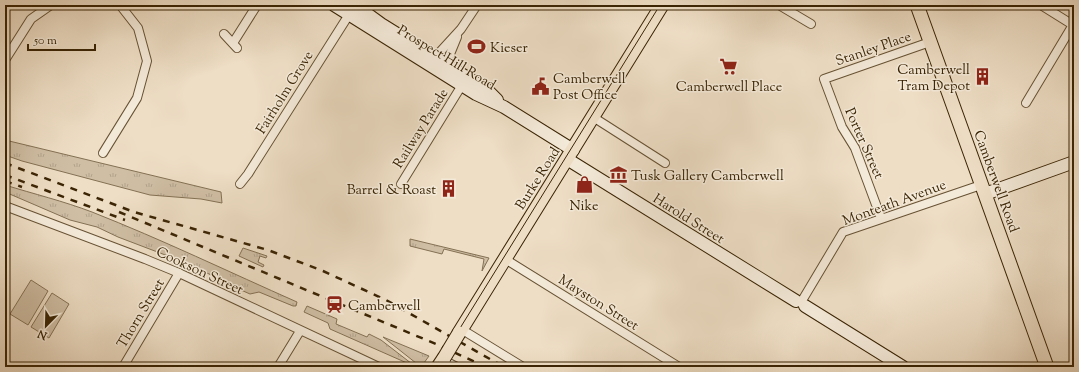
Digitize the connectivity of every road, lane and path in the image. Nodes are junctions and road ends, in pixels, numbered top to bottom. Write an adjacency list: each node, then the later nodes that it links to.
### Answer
1 (50, 5): 20 (street)
2 (120, 5): 26 (street)
3 (257, 5): 14 (street)
4 (334, 5): 10 (street, Prospect Hill Road)
5 (477, 5): 13 (street)
6 (662, 5): 25 (main road, Burke Road)
7 (779, 5): 11 (street)
8 (916, 5): 15 (main road, Camberwell Road)
9 (1041, 5): 12 (street)
10 (352, 8): 16 (street, Prospect Hill Road); 30 (street, Fairholm Grove)
11 (810, 24)
12 (1073, 24): 24 (street)
13 (461, 29): 17 (street); 21 (street)
14 (224, 34)
15 (930, 42): 22 (street, Stanley Place); 32 (main road, Camberwell Road)
16 (407, 47): 18 (street, Prospect Hill Road); 21 (street, Prospect Hill Road)
17 (445, 47): 18 (street); 19 (street)
18 (423, 51): 19 (street, Prospect Hill Road)
19 (437, 59): 21 (street)
20 (5, 60)
21 (449, 72): 23 (street, Prospect Hill Road)
22 (824, 79): 34 (street, Porter Street)
23 (464, 82): 27 (street, Prospect Hill Road); 31 (street, Railway Parade)
24 (1026, 103)
25 (593, 117): 27 (main road, Burke Road); 29 (street)
26 (103, 153)
27 (570, 154): 35 (main road, Burke Road); 37 (street, Harold Street)
28 (1074, 162): 32 (street)
29 (665, 163)
30 (240, 184)
31 (401, 184)
32 (983, 189): 34 (street, Monteath Avenue); 48 (main road, Camberwell Road)
33 (5, 206): 36 (street, Cookson Street)
34 (882, 218): 37 (street, Monteath Avenue)
35 (505, 259): 39 (main road, Burke Road); 46 (street, Mayston Street)
36 (179, 273): 38 (street, Cookson Street); 41 (street, Thorn Street)
37 (801, 302): 47 (street, Harold Street)
38 (300, 331): 42 (street); 43 (street, Cookson Street)
39 (460, 331): 40 (main road, Burke Road, bridge); 45 (street)
40 (442, 361): 44 (street)
41 (123, 367)
42 (278, 367)
43 (379, 367)
44 (457, 367)
45 (523, 367)
46 (679, 367)
47 (903, 367)
48 (1047, 367)

